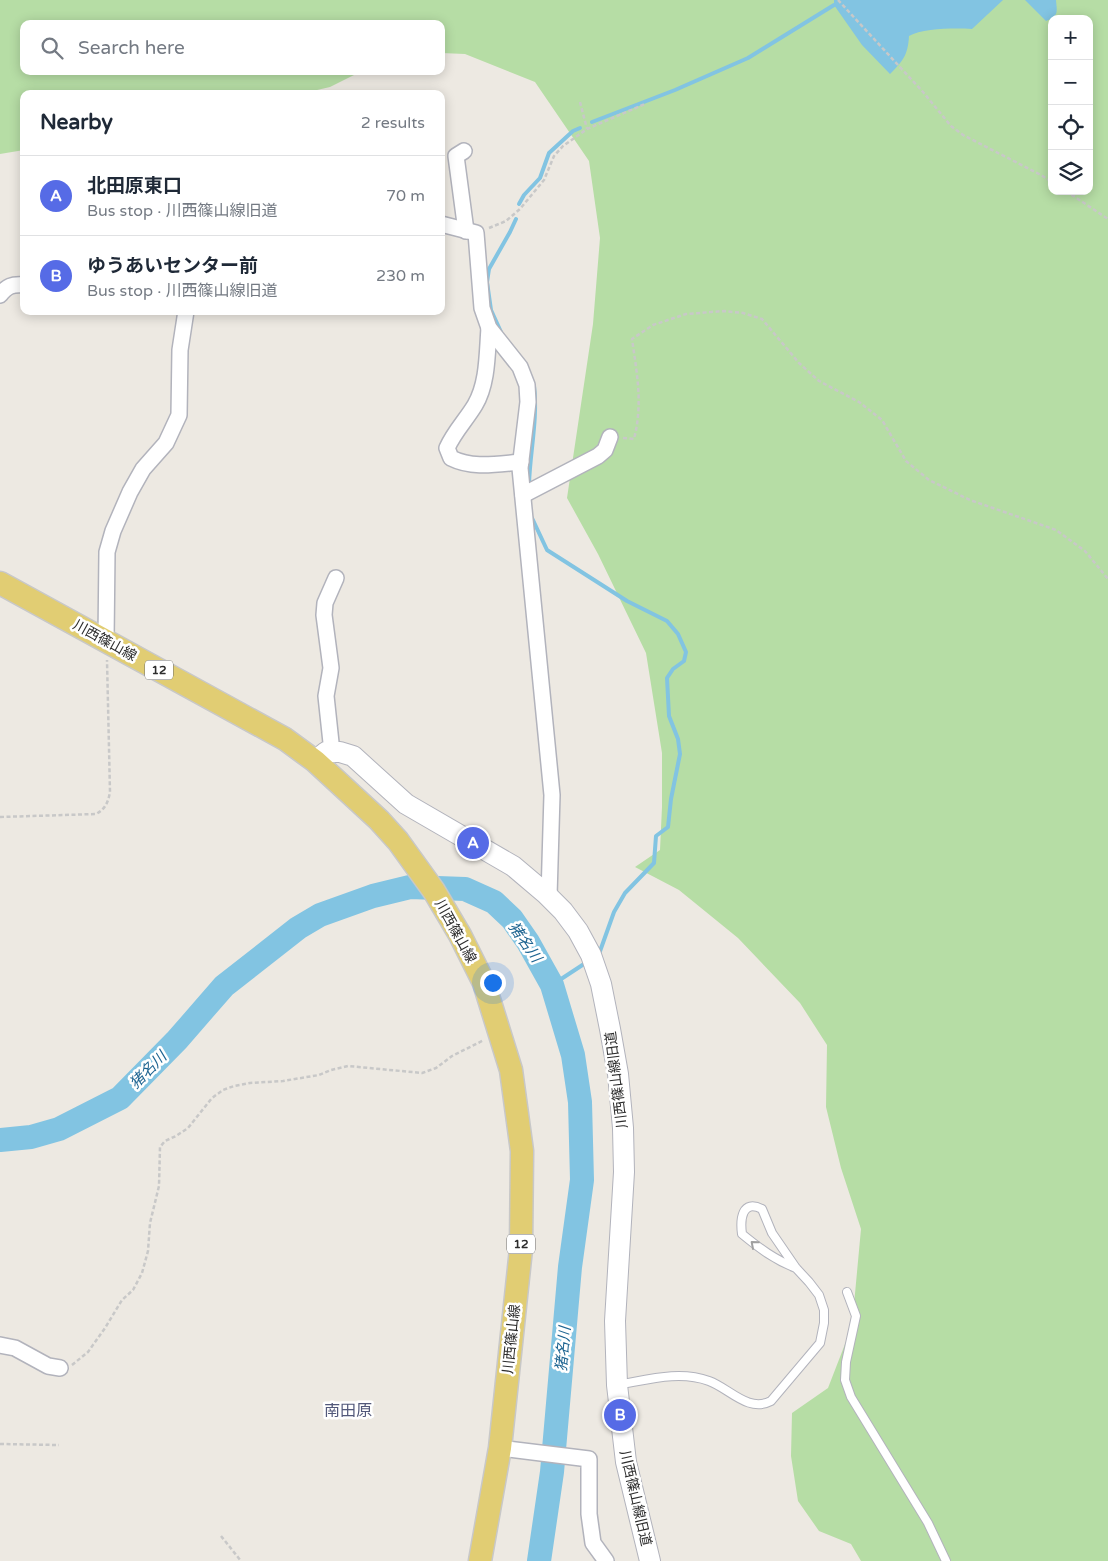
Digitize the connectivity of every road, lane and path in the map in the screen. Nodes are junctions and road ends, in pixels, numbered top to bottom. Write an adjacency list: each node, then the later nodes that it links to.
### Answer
1 (838, 0): 6 (path)
2 (580, 102): 4 (path)
3 (645, 104): 4 (path)
4 (587, 129): 10 (path)
5 (464, 151): 10 (street)
6 (1048, 179)
7 (1072, 195): 8 (path)
8 (1108, 219)
9 (445, 225): 10 (street)
10 (471, 232): 14 (street)
11 (20, 284): 12 (street)
12 (0, 295)
13 (185, 315): 21 (street)
14 (489, 328): 16 (street); 16 (street)
15 (610, 437): 17 (street); 19 (path)
16 (521, 462): 17 (street)
17 (527, 493): 24 (street)
18 (336, 578): 22 (street)
19 (1108, 579)
20 (0, 583): 21 (main road, 川西篠山線 / 12)
21 (106, 640): 22 (main road, 川西篠山線 / 12); 23 (path)
22 (324, 757): 24 (street, 川西篠山線旧道); 33 (main road, 川西篠山線 / 12)
23 (0, 817)
24 (549, 896): 30 (street, 川西篠山線旧道)
25 (484, 1040): 29 (path)
26 (796, 1268): 26 (lane, one-way to 26); 30 (lane)
27 (848, 1292): 39 (lane)
28 (0, 1345): 29 (street)
29 (60, 1368)
30 (617, 1385): 38 (street, 川西篠山線旧道)
31 (0, 1444): 32 (path)
32 (59, 1445)
33 (500, 1448): 36 (main road, 川西篠山線 / 12); 37 (street)
34 (221, 1536): 35 (path)
35 (241, 1561)
36 (480, 1561)
37 (606, 1561)
38 (650, 1561)
39 (946, 1561)

